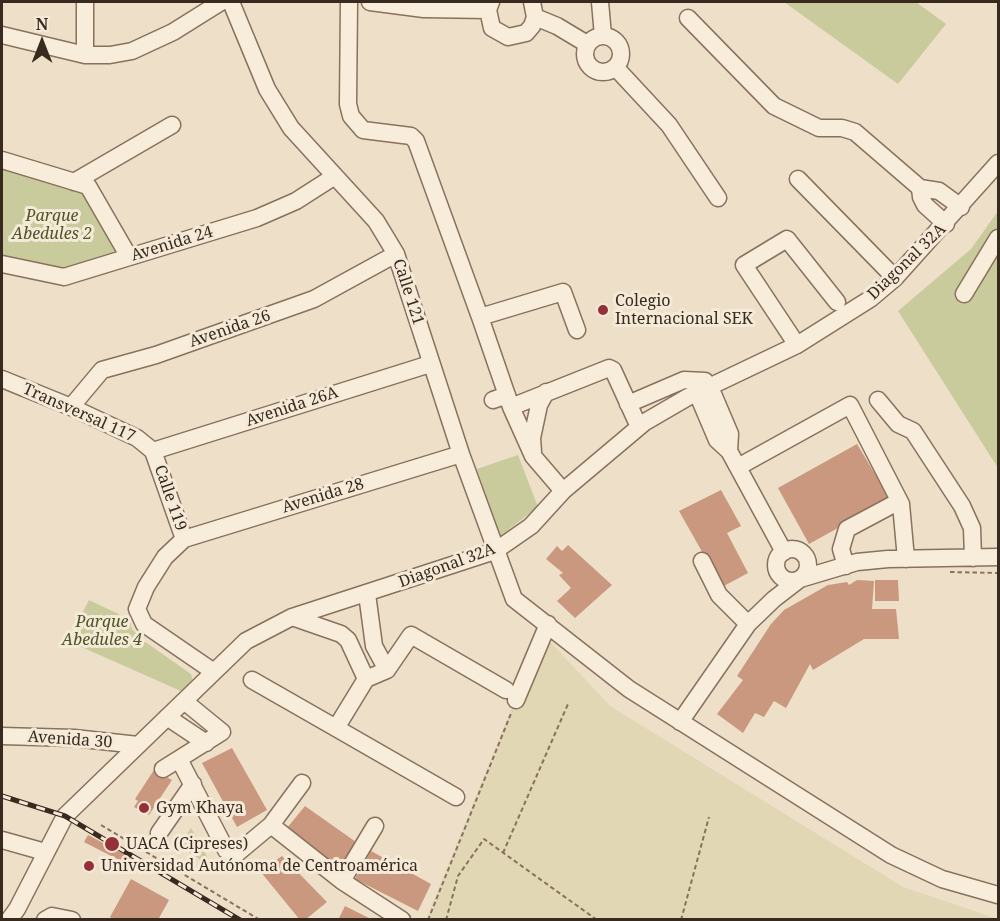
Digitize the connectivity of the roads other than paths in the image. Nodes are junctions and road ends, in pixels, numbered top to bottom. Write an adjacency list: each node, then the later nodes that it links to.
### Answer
1 (85, 2): 13 (street)
2 (221, 2): 13 (street)
3 (231, 2): 18 (street, Calle 121)
4 (349, 2): 32 (street)
5 (600, 2): 11 (street)
6 (380, 3): 7 (street)
7 (490, 6): 8 (street)
8 (533, 9): 12 (street)
9 (688, 18): 21 (street)
10 (2, 35): 13 (street)
11 (603, 36): 12 (street); 14 (street)
12 (587, 44): 14 (street)
13 (85, 55)
14 (616, 68): 22 (street)
15 (172, 125): 20 (street)
16 (2, 160): 20 (street)
17 (999, 163): 23 (street, Diagonal 32A)
18 (335, 176): 26 (street, Calle 121); 27 (street, Avenida 24)
19 (798, 179): 29 (street)
20 (81, 184): 27 (street)
21 (920, 188): 23 (street); 24 (street)
22 (718, 198)
23 (961, 207): 24 (street, Diagonal 32A)
24 (946, 224): 29 (street, Diagonal 32A)
25 (999, 238): 30 (street)
26 (396, 254): 35 (street, Calle 121); 42 (street, Avenida 26)
27 (129, 257): 28 (street, Avenida 24)
28 (2, 264)
29 (895, 278): 34 (street, Diagonal 32A)
30 (964, 294)
31 (837, 302): 34 (street)
32 (480, 317): 33 (street); 40 (street)
33 (577, 330)
34 (797, 345): 37 (street, Diagonal 32A)
35 (430, 364): 44 (street, Avenida 26A); 45 (street, Calle 121)
36 (2, 379): 42 (street, Transversal 117)
37 (704, 390): 41 (street); 43 (street, Diagonal 32A); 47 (street)
38 (546, 392): 40 (street); 41 (street); 46 (street)
39 (878, 400): 53 (street)
40 (504, 401): 46 (street)
41 (628, 404): 43 (street)
42 (71, 407): 44 (street, Transversal 117)
43 (639, 427): 48 (street, Diagonal 32A)
44 (153, 451): 50 (street, Calle 119)
45 (461, 454): 50 (street, Avenida 28); 51 (street, Calle 121)
46 (533, 456): 48 (street)
47 (738, 467): 49 (street); 57 (street)
48 (563, 491): 51 (street, Diagonal 32A)
49 (902, 504): 54 (street); 56 (street)
50 (184, 539): 65 (street, Calle 119)
51 (495, 551): 58 (street, Diagonal 32A); 62 (street, Calle 121)
52 (999, 557): 53 (street)
53 (973, 558): 54 (street)
54 (906, 559): 56 (street)
55 (702, 561): 63 (street)
56 (846, 566): 57 (street)
57 (800, 579): 63 (street)
58 (399, 583): 59 (street, Diagonal 32A); 61 (street)
59 (367, 594): 60 (street, Diagonal 32A); 61 (street)
60 (292, 617): 65 (street, Diagonal 32A); 66 (street)
61 (371, 621): 64 (street)
62 (548, 624): 64 (street); 70 (street, Calle 121)
63 (748, 624): 70 (street)
64 (387, 670): 66 (street)
65 (214, 672): 68 (street, Diagonal 32A)
66 (366, 679): 71 (street)
67 (252, 681): 71 (street)
68 (184, 701): 69 (street, Diagonal 32A); 73 (street)
69 (167, 717): 73 (street); 74 (street, Diagonal 32A)
70 (680, 722): 86 (street, Calle 121)
71 (336, 728): 79 (street)
72 (2, 736): 74 (street, Avenida 30)
73 (206, 743): 75 (street)
74 (138, 745): 84 (street, Diagonal 32A)
75 (179, 759): 76 (street); 78 (street)
76 (163, 769)
77 (302, 783): 80 (street)
78 (193, 784): 80 (street); 82 (street)
79 (456, 797)
80 (271, 825): 85 (street)
81 (375, 826): 85 (street)
82 (159, 833)
83 (2, 840): 84 (street)
84 (45, 852): 87 (street, Diagonal 32A)
85 (342, 881): 90 (street)
86 (999, 895)
87 (13, 912): 88 (street)
88 (44, 920): 89 (street)
89 (72, 920)
90 (402, 920)

